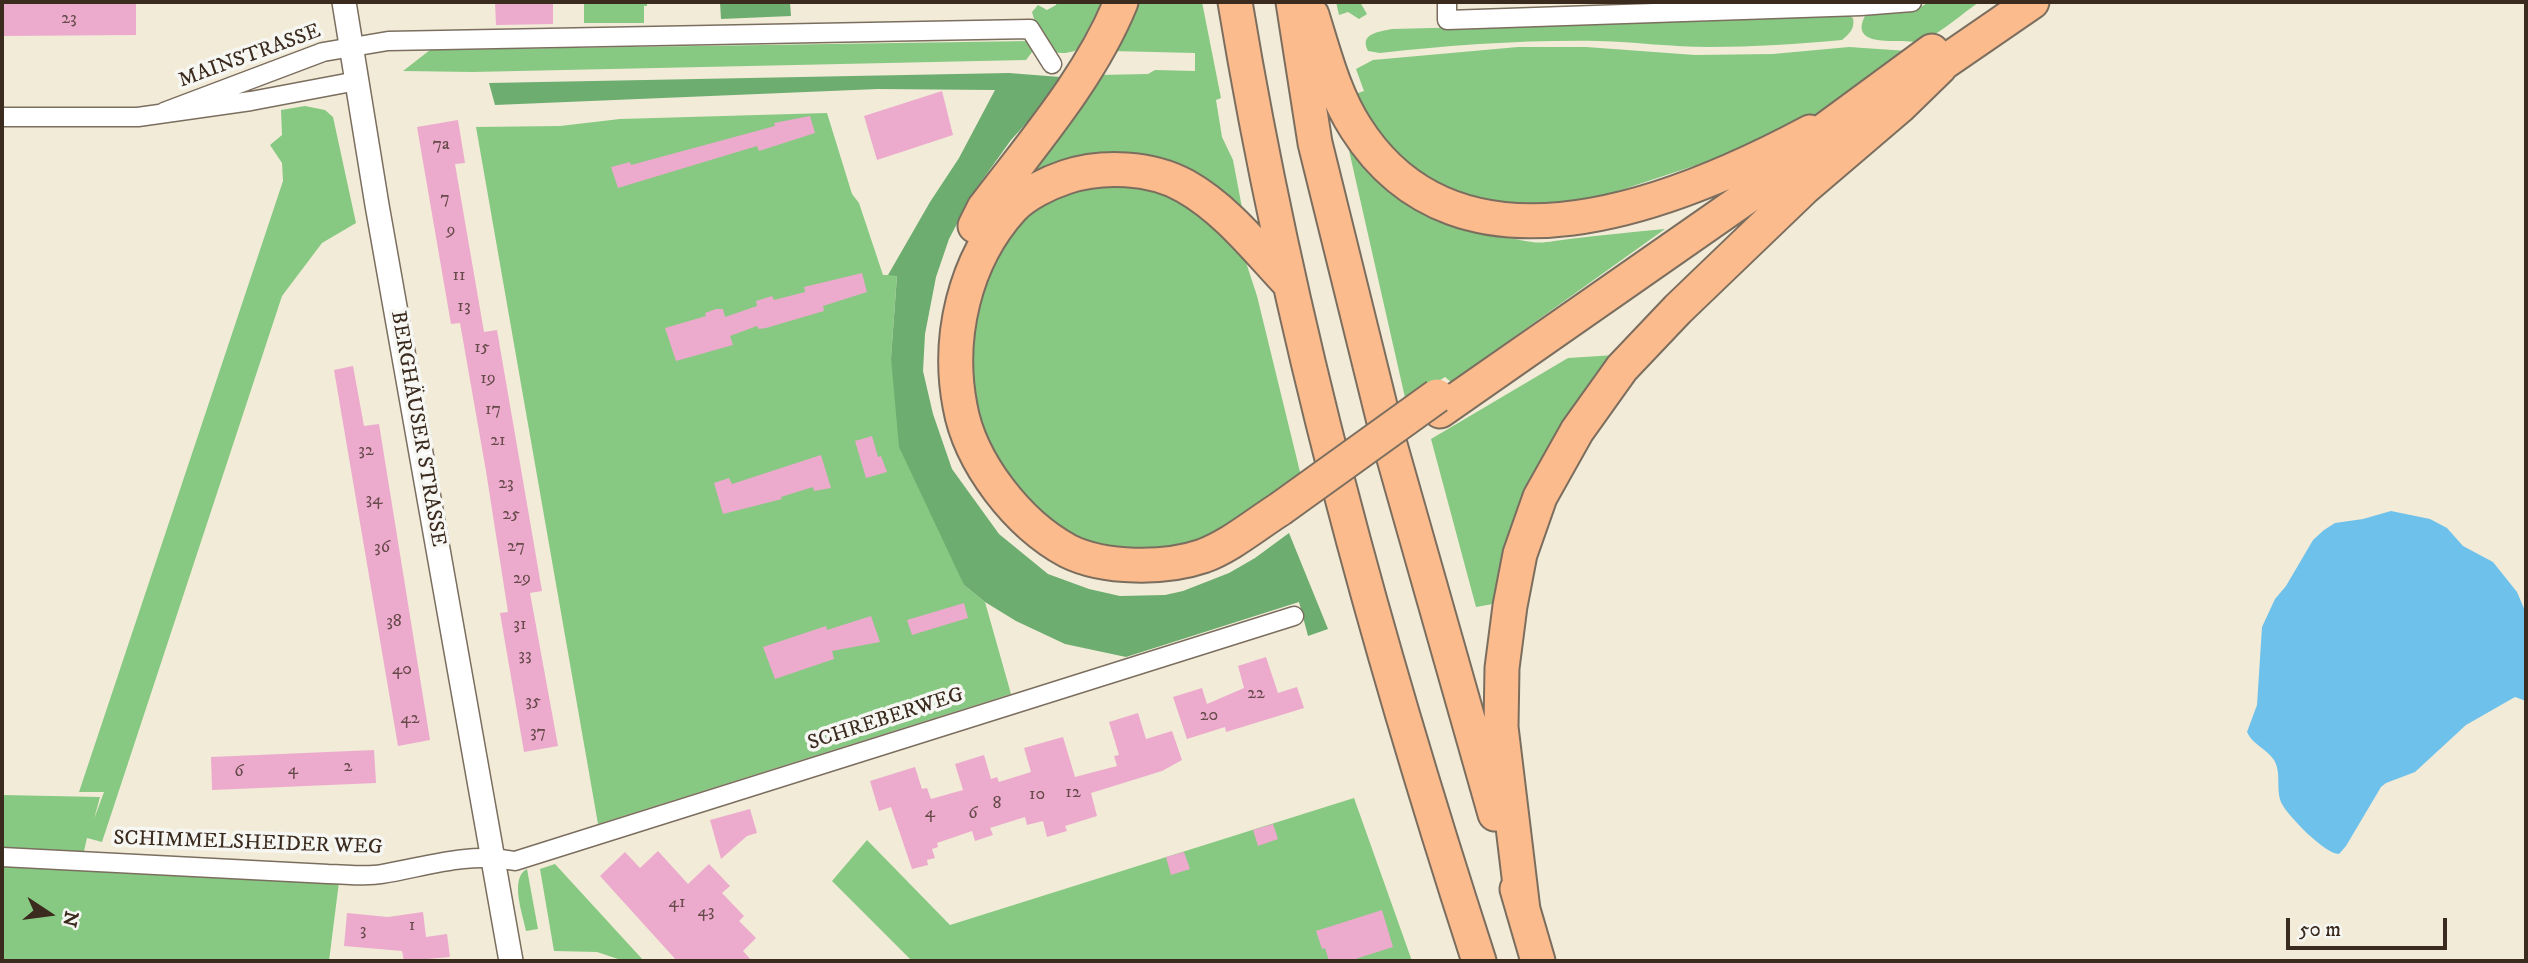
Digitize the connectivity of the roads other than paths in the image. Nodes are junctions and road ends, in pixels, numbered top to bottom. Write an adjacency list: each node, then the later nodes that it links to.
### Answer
1 (344, 2): 10 (street, BERGHÄUSER STRASSE)
2 (1121, 2): 11 (highway)
3 (1236, 2): 17 (highway)
4 (1293, 2): 23 (highway)
5 (1308, 2): 14 (highway)
6 (1912, 2): 9 (street)
7 (2004, 2): 12 (highway)
8 (2032, 2): 12 (highway)
9 (1447, 11)
10 (351, 48): 11 (street, MAINSTRASSE); 13 (street, BERGHÄUSER STRASSE); 15 (street, MAINSTRASSE)
11 (1076, 64): 19 (highway)
12 (1928, 65): 14 (highway); 18 (highway); 23 (highway)
13 (357, 81): 15 (street, MAINSTRASSE); 21 (street, BERGHÄUSER STRASSE)
14 (1855, 108): 18 (highway)
15 (164, 112): 16 (street, MAINSTRASSE)
16 (2, 117)
17 (1289, 283): 19 (highway); 25 (highway)
18 (1438, 404): 19 (highway)
19 (1281, 515)
20 (1294, 616): 21 (street, SCHREBERWEG)
21 (492, 857): 22 (street, SCHIMMELSHEIDER WEG); 24 (street, BERGHÄUSER STRASSE)
22 (2, 858)
23 (1523, 910): 26 (highway)
24 (511, 961)
25 (1479, 961)
26 (1538, 961)

